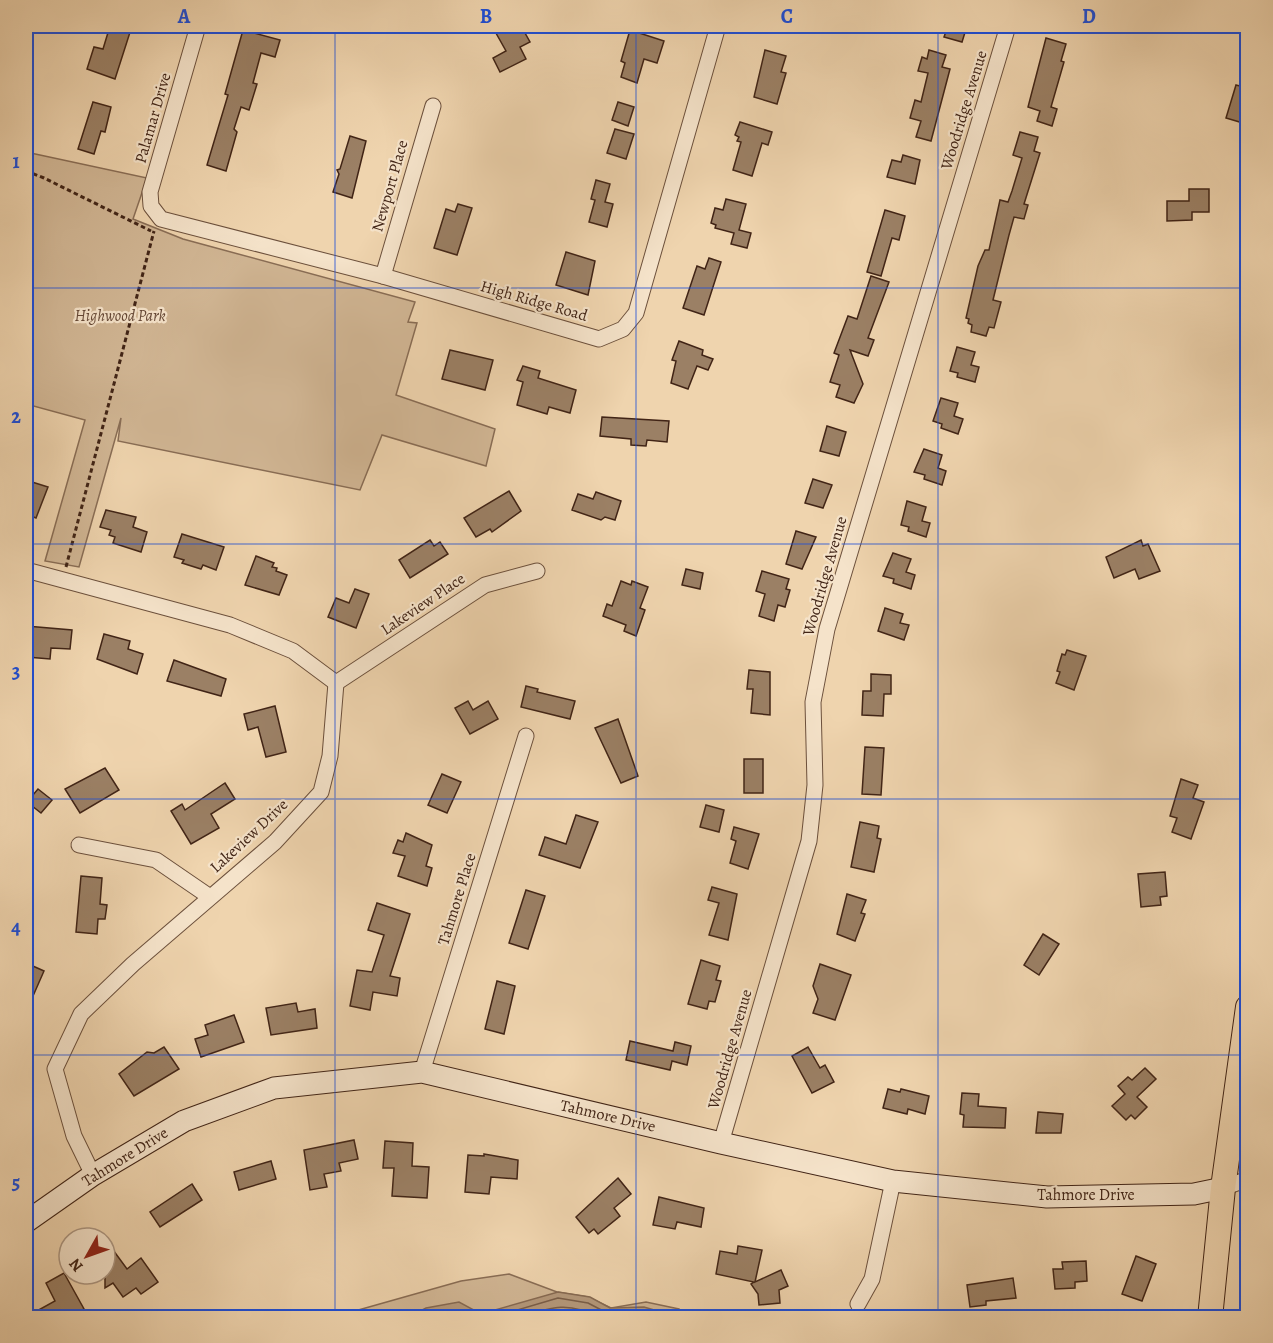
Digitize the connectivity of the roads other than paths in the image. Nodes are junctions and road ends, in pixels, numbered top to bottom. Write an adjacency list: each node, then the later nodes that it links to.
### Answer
1 (198, 26): 5 (street, Palamar Drive)
2 (718, 26): 6 (street, High Ridge Road)
3 (1008, 26): 15 (street, Woodridge Avenue)
4 (432, 106): 6 (street, Newport Place)
5 (158, 222): 6 (street, High Ridge Road)
6 (383, 276)
7 (26, 570): 9 (street)
8 (537, 571): 9 (street, Lakeview Place)
9 (336, 683): 12 (street, Lakeview Drive)
10 (526, 736): 14 (street, Tahmore Place)
11 (80, 845): 12 (street)
12 (210, 897): 16 (street, Lakeview Drive)
13 (1248, 1007): 19 (main road)
14 (422, 1072): 15 (street, Tahmore Drive); 16 (street, Tahmore Drive)
15 (720, 1143): 18 (street, Tahmore Drive)
16 (93, 1175): 20 (street, Tahmore Drive)
17 (1248, 1179): 19 (street)
18 (893, 1181): 19 (street, Tahmore Drive); 21 (street)
19 (1223, 1188): 22 (main road)
20 (26, 1222)
21 (858, 1304)
22 (1210, 1317)

